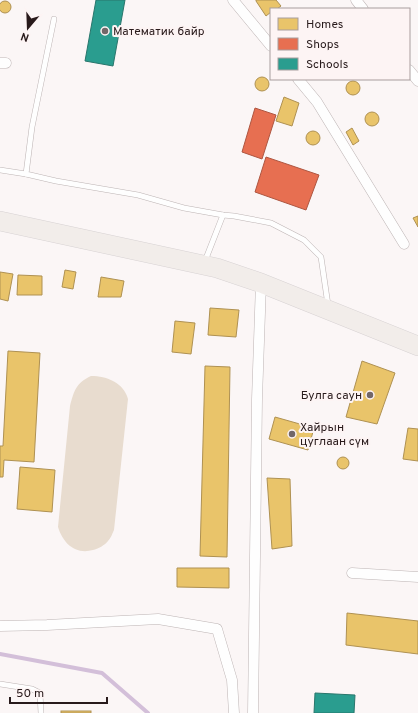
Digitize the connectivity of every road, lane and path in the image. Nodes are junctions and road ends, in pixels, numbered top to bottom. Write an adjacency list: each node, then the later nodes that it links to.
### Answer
1 (233, 0): 5 (street)
2 (356, 0): 3 (street)
3 (362, 8)
4 (54, 19): 10 (lane)
5 (270, 45)
6 (410, 71): 8 (street)
7 (299, 80): 13 (street)
8 (418, 82)
9 (0, 170): 10 (lane)
10 (26, 174): 11 (lane)
11 (223, 215): 14 (lane); 16 (lane)
12 (0, 221): 14 (highway)
13 (404, 244)
14 (203, 265): 15 (highway)
15 (261, 283): 16 (highway); 24 (street)
16 (329, 310): 17 (highway)
17 (418, 346)
18 (352, 573): 19 (street)
19 (418, 577)
20 (0, 626): 23 (street)
21 (0, 684): 22 (lane)
22 (41, 713)
23 (234, 713)
24 (253, 713)

